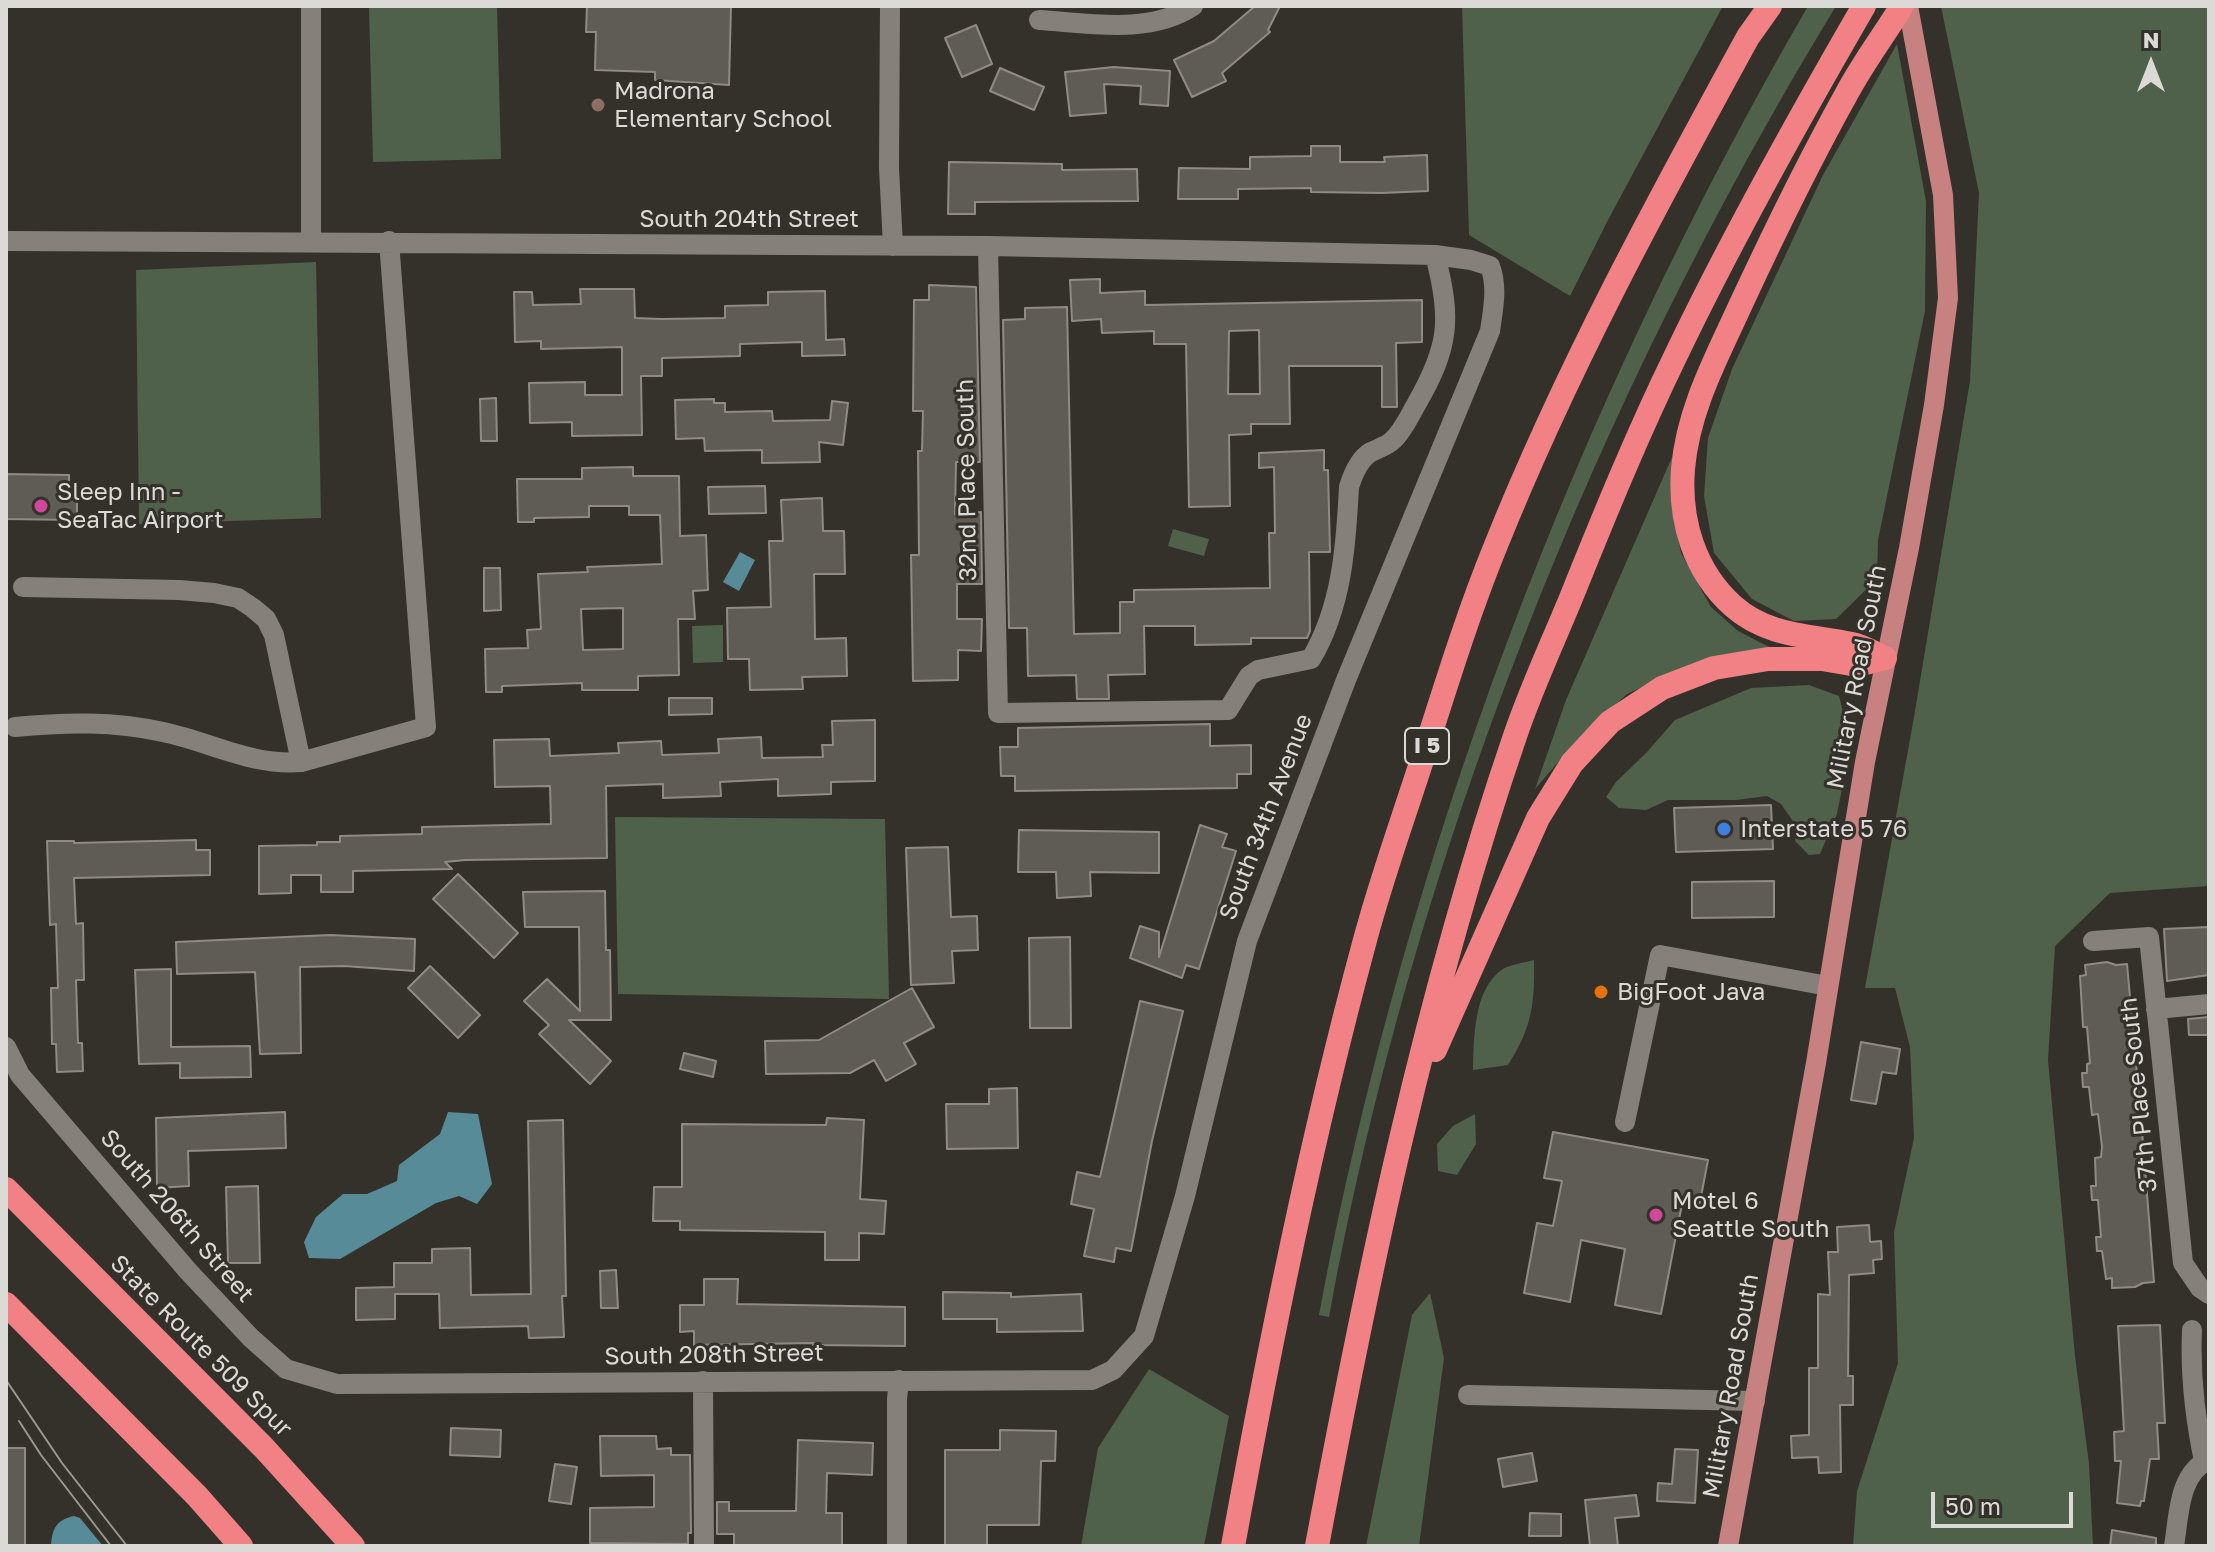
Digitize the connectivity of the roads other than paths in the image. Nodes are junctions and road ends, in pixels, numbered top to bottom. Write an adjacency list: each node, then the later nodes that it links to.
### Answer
1 (311, 6): 11 (street)
2 (890, 6): 13 (street)
3 (1193, 6): 8 (street)
4 (1756, 6): 9 (highway)
5 (1770, 6): 9 (highway, I 5)
6 (1864, 6): 26 (highway)
7 (1905, 6): 18 (main road, Military Road South); 18 (highway)
8 (1039, 20)
9 (1748, 37): 43 (highway, I 5)
10 (6, 241): 11 (street, South 204th Street)
11 (311, 241): 12 (street, South 204th Street)
12 (389, 241): 13 (street, South 204th Street); 20 (street)
13 (893, 246): 14 (street, South 204th Street)
14 (988, 246): 15 (street, South 204th Street); 15 (street, 32nd Place South)
15 (1435, 255): 16 (street, South 204th Street)
16 (1490, 266): 33 (street, South 34th Avenue)
17 (23, 587): 20 (street)
18 (1885, 658): 22 (main road, Military Road South); 26 (highway)
19 (15, 727): 20 (street)
20 (301, 762)
21 (2093, 941): 24 (street, 37th Place South)
22 (1828, 986): 27 (street); 37 (main road, Military Road South)
23 (2209, 1004): 24 (street)
24 (2156, 1009): 29 (street, 37th Place South)
25 (6, 1047): 35 (street, South 206th Street)
26 (1409, 1111): 44 (highway)
27 (1625, 1122)
28 (6, 1189): 40 (highway, State Route 509 Spur)
29 (2209, 1294)
30 (6, 1304): 39 (highway)
31 (2192, 1330): 38 (street)
32 (899, 1380): 33 (street, South 208th Street); 34 (street, South 208th Street); 42 (street)
33 (1092, 1380)
34 (703, 1381): 35 (street, South 208th Street); 41 (street)
35 (337, 1384)
36 (1468, 1395): 37 (street)
37 (1755, 1401): 45 (main road, Military Road South)
38 (2206, 1461): 46 (street)
39 (241, 1546)
40 (353, 1546)
41 (704, 1546)
42 (897, 1546)
43 (1233, 1546)
44 (1317, 1546)
45 (1728, 1546)
46 (2174, 1546)

